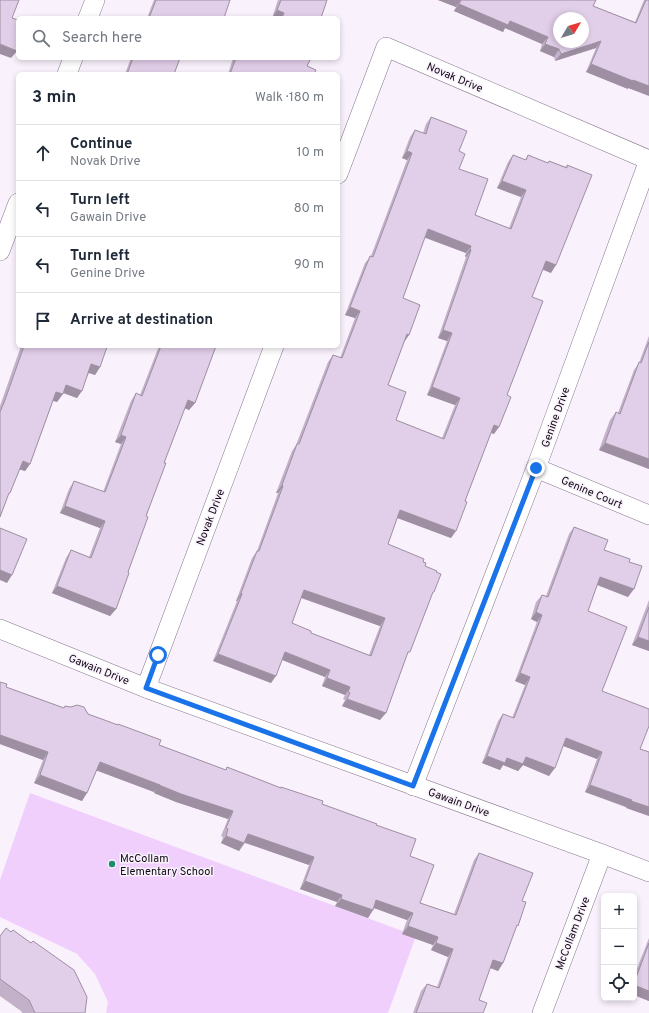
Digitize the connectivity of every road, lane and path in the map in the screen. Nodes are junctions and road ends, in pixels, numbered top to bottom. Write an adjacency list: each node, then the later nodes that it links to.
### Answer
1 (94, 0): 2 (street)
2 (89, 16)
3 (72, 60): 4 (street)
4 (68, 72)
5 (649, 160): 6 (street, Novak Drive); 10 (street, Genine Drive)
6 (340, 169)
7 (16, 208): 8 (street)
8 (0, 251)
9 (273, 348): 13 (street, Novak Drive)
10 (536, 468): 11 (street, Genine Court); 14 (street, Genine Drive)
11 (649, 515)
12 (0, 629): 13 (street, Gawain Drive)
13 (146, 688): 14 (street, Gawain Drive)
14 (413, 786): 15 (street, Gawain Drive)
15 (602, 854): 16 (street, Gawain Drive); 17 (street, McCollam Drive)
16 (649, 872)
17 (542, 1013)

